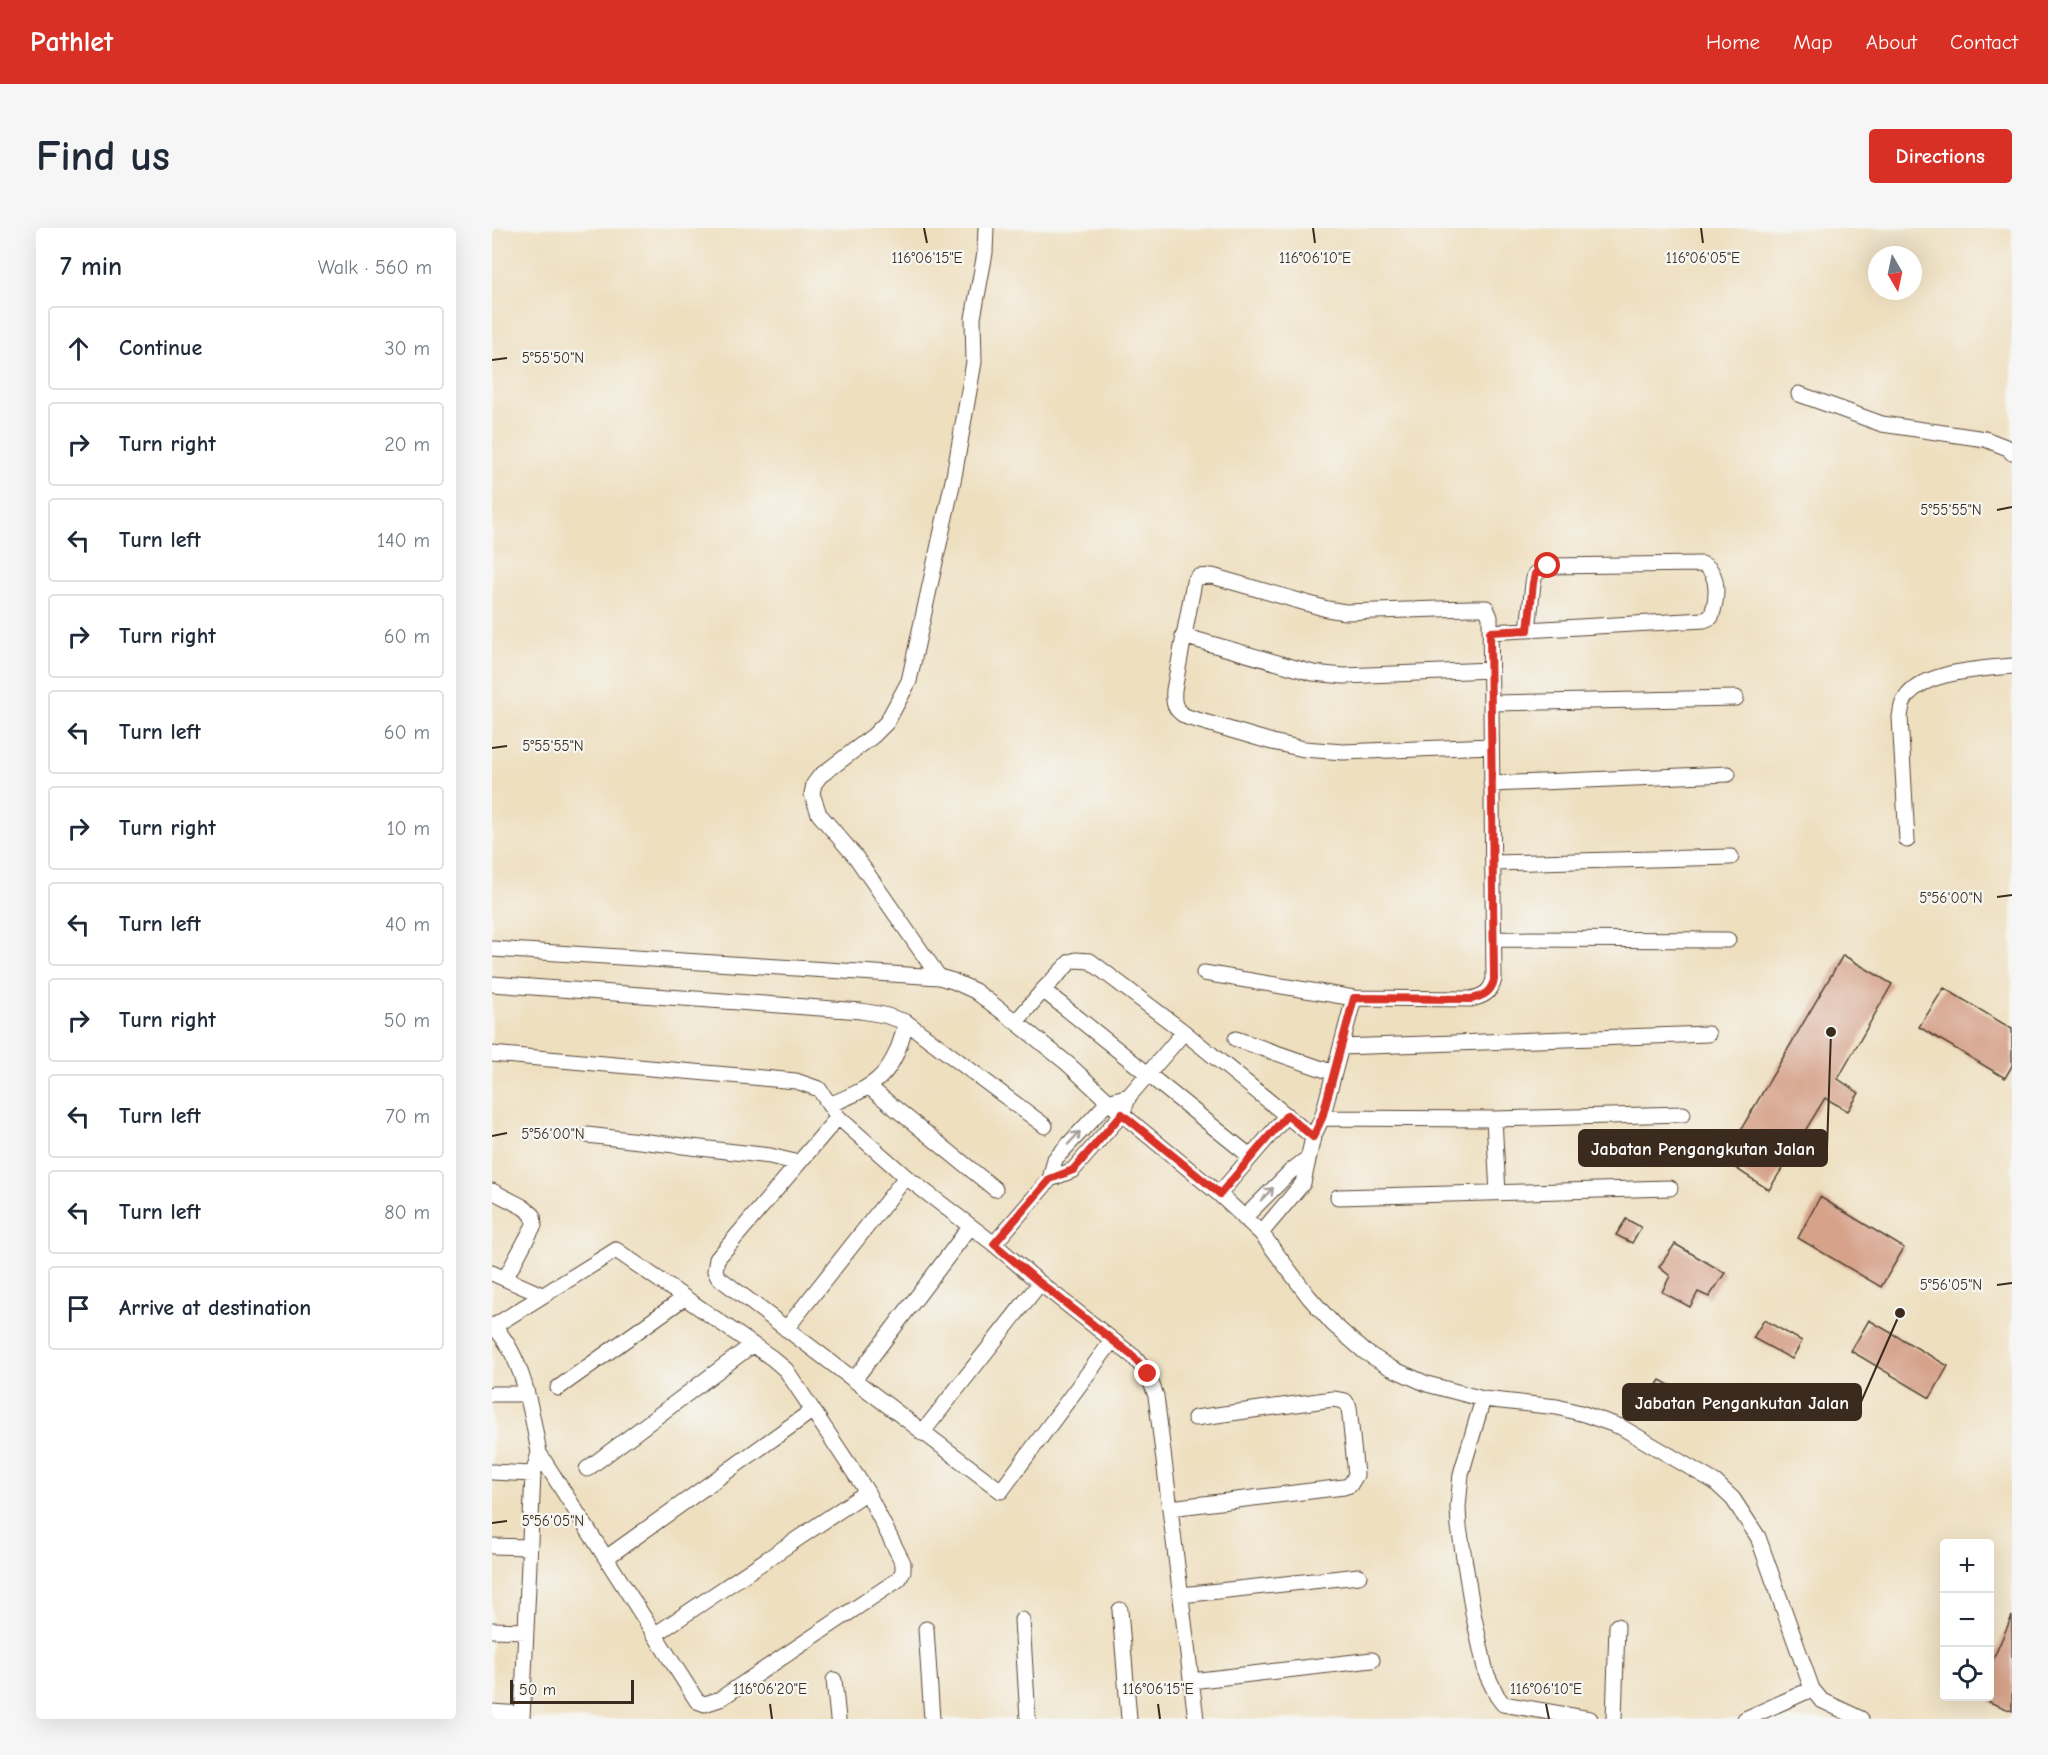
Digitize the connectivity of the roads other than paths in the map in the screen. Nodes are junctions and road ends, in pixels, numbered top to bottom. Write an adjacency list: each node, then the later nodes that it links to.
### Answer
1 (986, 228): 21 (street)
2 (1799, 394): 3 (street)
3 (2012, 453)
4 (1528, 630): 4 (street); 5 (street)
5 (1490, 632): 6 (street); 8 (street)
6 (1183, 636): 8 (street); 11 (street)
7 (2012, 666): 14 (street)
8 (1491, 670): 10 (street)
9 (1736, 698): 10 (street)
10 (1491, 703): 11 (street)
11 (1491, 746): 13 (street)
12 (1728, 774): 13 (street)
13 (1491, 784): 16 (street)
14 (1907, 840)
15 (1731, 857): 16 (street)
16 (1494, 863): 17 (street)
17 (1494, 939): 18 (street); 24 (street)
18 (1728, 940)
19 (492, 949): 21 (street)
20 (1204, 973): 24 (street)
21 (939, 977): 26 (street)
22 (492, 984): 25 (street)
23 (1043, 990): 26 (street); 27 (street); 32 (street)
24 (1354, 998): 30 (street)
25 (906, 1022): 34 (street); 43 (street)
26 (1016, 1022): 36 (street)
27 (1184, 1032): 32 (street); 40 (street)
28 (1708, 1034): 30 (street)
29 (1236, 1039): 33 (street)
30 (1341, 1047): 33 (street)
31 (492, 1054): 37 (street)
32 (1148, 1073): 35 (street); 46 (street)
33 (1334, 1073): 41 (street)
34 (869, 1087): 37 (street); 52 (street)
35 (1129, 1096): 36 (street); 38 (street)
36 (1108, 1102): 38 (street); 50 (street, one-way to 36)
37 (834, 1111): 48 (street); 49 (street)
38 (1122, 1114): 50 (street); 55 (street)
39 (1683, 1114): 42 (street)
40 (1287, 1115): 45 (street); 46 (street)
41 (1322, 1118): 42 (street); 45 (street)
42 (1494, 1119): 54 (street)
43 (1046, 1126)
44 (587, 1135): 48 (street)
45 (1313, 1137): 47 (street)
46 (1251, 1157): 55 (street)
47 (1308, 1158): 57 (street, one-way to 47); 59 (street)
48 (799, 1163): 66 (street)
49 (906, 1177): 58 (street); 66 (street)
50 (1050, 1179): 60 (street)
51 (1670, 1188): 54 (street)
52 (995, 1189)
53 (492, 1191): 61 (street)
54 (1498, 1193): 56 (street)
55 (1220, 1194): 57 (street)
56 (1338, 1197)
57 (1244, 1218): 59 (street)
58 (970, 1227): 60 (street); 69 (street)
59 (1261, 1233): 73 (street)
60 (994, 1244): 62 (street)
61 (498, 1276): 63 (street)
62 (1040, 1283): 67 (street); 76 (street)
63 (542, 1296): 64 (street); 65 (street)
64 (684, 1298): 68 (street); 70 (street)
65 (493, 1326): 72 (street)
66 (786, 1329): 69 (street)
67 (1112, 1341): 76 (street); 82 (street)
68 (752, 1345): 74 (street); 78 (street)
69 (854, 1380): 76 (street)
70 (558, 1388)
71 (492, 1394): 72 (street)
72 (526, 1394): 77 (street)
73 (1482, 1399): 98 (street); 108 (street)
74 (813, 1410): 81 (street); 85 (street)
75 (1195, 1419): 82 (street)
76 (922, 1433)
77 (539, 1453): 80 (street); 85 (street)
78 (587, 1469)
79 (492, 1472): 80 (street)
80 (533, 1474): 84 (street)
81 (867, 1492): 94 (street); 94 (street)
82 (1170, 1509): 87 (street)
83 (492, 1546): 84 (street)
84 (529, 1547): 93 (street)
85 (606, 1557): 94 (street)
86 (1359, 1576): 87 (street)
87 (1181, 1595): 97 (street)
88 (1120, 1610): 106 (street)
89 (1022, 1620): 105 (street)
90 (1617, 1626): 109 (street)
91 (926, 1629): 104 (street)
92 (492, 1630): 93 (street)
93 (526, 1631): 101 (street)
94 (656, 1634)
95 (1372, 1660): 97 (street)
96 (834, 1680): 103 (street)
97 (1191, 1681): 107 (street)
98 (1812, 1689): 100 (street); 110 (street)
99 (492, 1712): 101 (street)
100 (1837, 1714): 102 (street)
101 (522, 1717)
102 (1859, 1718)
103 (837, 1719)
104 (932, 1719)
105 (1028, 1719)
106 (1129, 1719)
107 (1196, 1719)
108 (1590, 1719)
109 (1614, 1719)
110 (1745, 1719)

